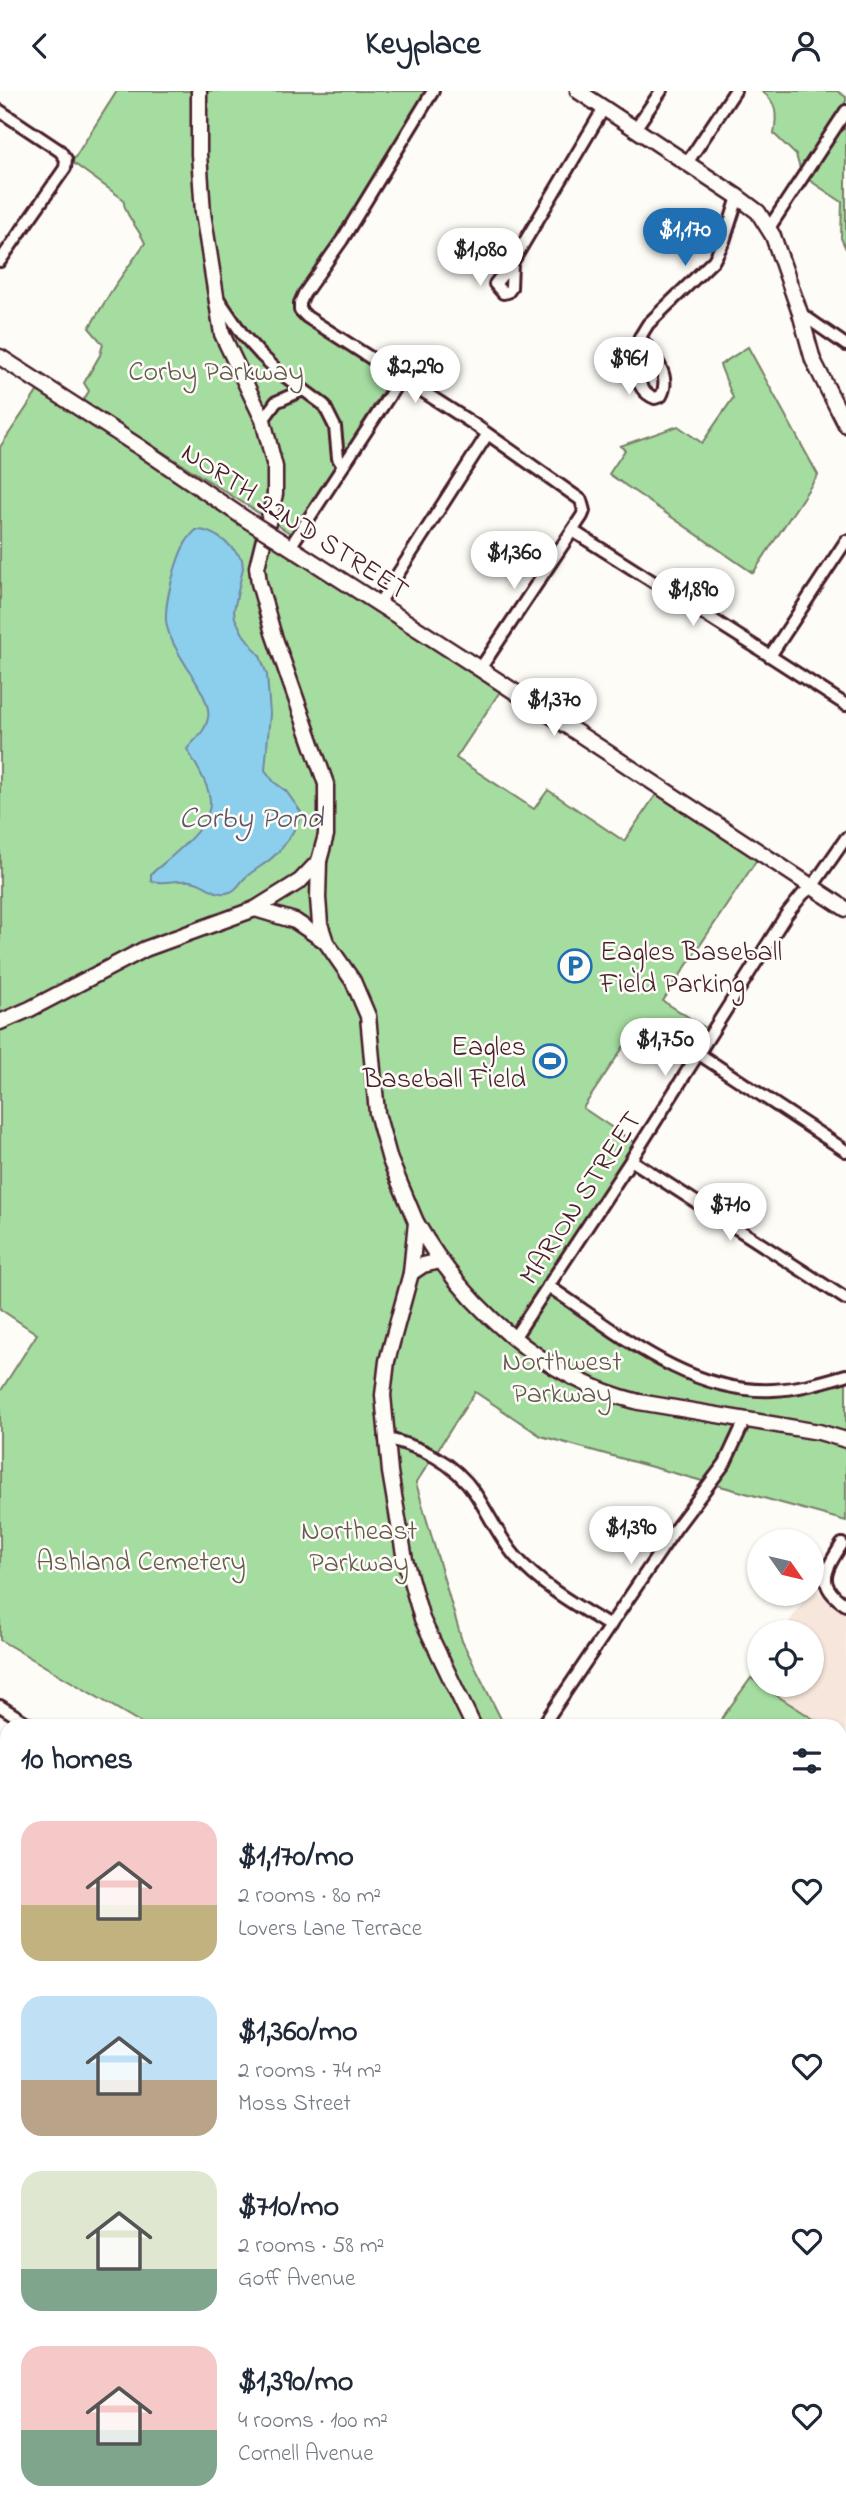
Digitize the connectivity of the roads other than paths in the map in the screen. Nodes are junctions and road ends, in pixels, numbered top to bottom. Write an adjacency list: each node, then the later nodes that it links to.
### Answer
1 (199, 91): 15 (street)
2 (433, 91): 21 (street)
3 (661, 91): 9 (street)
4 (735, 91): 10 (street)
5 (581, 92): 6 (street)
6 (604, 109): 9 (street); 14 (street)
7 (0, 111): 13 (street)
8 (846, 111): 12 (street)
9 (635, 129): 10 (street)
10 (687, 163): 11 (street)
11 (738, 197): 12 (street); 17 (street)
12 (769, 228): 16 (street)
13 (0, 261)
14 (512, 263)
15 (216, 295): 23 (street); 24 (street)
16 (800, 313): 18 (street); 25 (street)
17 (640, 337): 20 (street); 22 (street)
18 (846, 345)
19 (0, 357): 30 (street, NORTH 22ND STREET, bridge)
20 (662, 372): 22 (street); 22 (street)
21 (401, 378): 26 (street); 27 (street)
22 (640, 380)
23 (303, 390): 24 (street); 27 (street)
24 (263, 421): 36 (street)
25 (846, 425)
26 (487, 435): 28 (street); 31 (street)
27 (343, 466): 30 (street)
28 (573, 531): 32 (street); 33 (street)
29 (846, 541): 32 (street)
30 (284, 544): 31 (street, NORTH 22ND STREET)
31 (378, 605): 33 (street, NORTH 22ND STREET)
32 (770, 656): 34 (street)
33 (481, 669): 37 (street, NORTH 22ND STREET)
34 (846, 705)
35 (846, 838): 37 (street, MARION STREET)
36 (319, 861): 38 (street); 40 (street)
37 (812, 887): 39 (street, NORTH 22ND STREET); 42 (street, MARION STREET)
38 (254, 909): 40 (street); 41 (street)
39 (846, 909)
40 (326, 942): 45 (street)
41 (0, 1022)
42 (699, 1054): 43 (street); 44 (street, MARION STREET)
43 (846, 1151)
44 (631, 1160): 48 (street, MARION STREET); 49 (street)
45 (416, 1222): 46 (street); 47 (street)
46 (440, 1261): 47 (street); 50 (street)
47 (411, 1273): 53 (street)
48 (548, 1286): 50 (street, MARION STREET); 51 (street)
49 (846, 1299)
50 (514, 1338): 52 (street)
51 (846, 1375)
52 (745, 1420): 54 (street); 57 (street)
53 (385, 1438): 57 (street); 60 (street)
54 (846, 1440)
55 (842, 1545): 56 (street)
56 (846, 1605)
57 (610, 1626): 61 (street)
58 (0, 1706): 59 (street)
59 (20, 1719)
60 (470, 1719)
61 (547, 1719)

